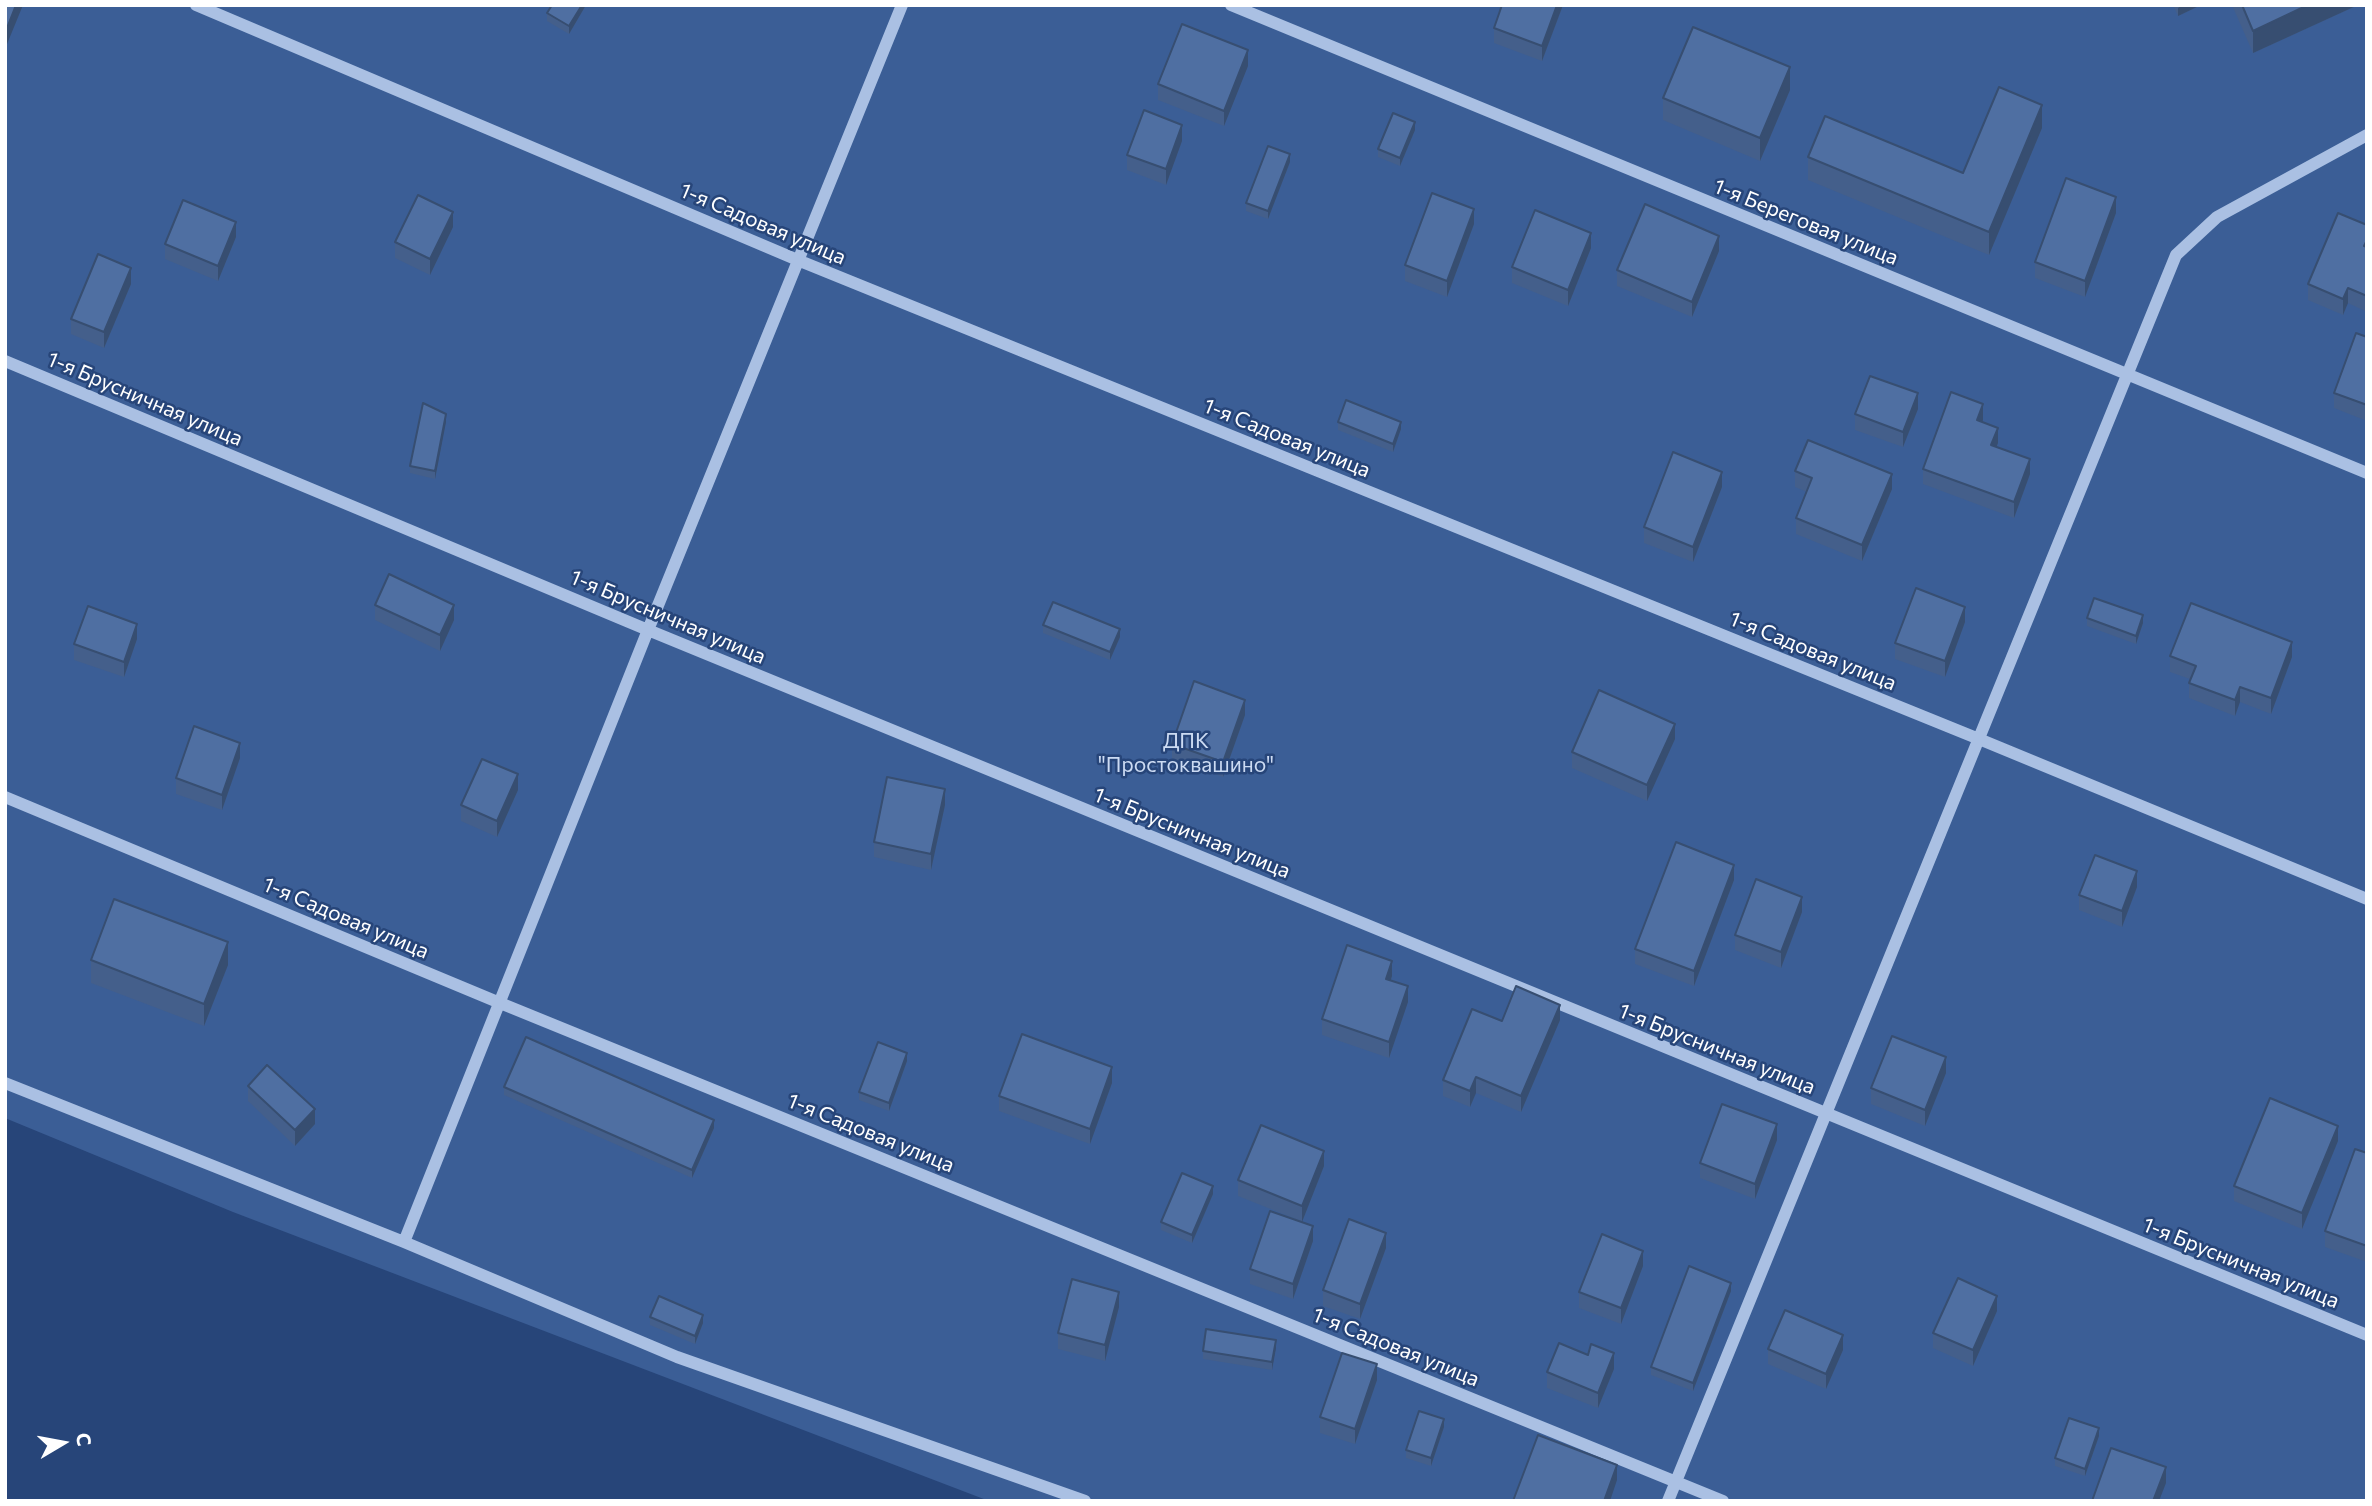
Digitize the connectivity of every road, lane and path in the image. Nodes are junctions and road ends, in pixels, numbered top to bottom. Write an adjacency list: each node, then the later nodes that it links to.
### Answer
1 (196, 5): 5 (street, 1-я Садовая улица)
2 (902, 5): 5 (street)
3 (1231, 5): 7 (street, 1-я Береговая улица)
4 (2367, 135): 7 (street)
5 (800, 261): 9 (street); 10 (street, 1-я Садовая улица)
6 (5, 362): 9 (street, 1-я Брусничная улица)
7 (2129, 376): 8 (street, 1-я Береговая улица); 10 (street)
8 (2367, 473)
9 (648, 630): 13 (street); 15 (street, 1-я Брусничная улица)
10 (1979, 738): 12 (street, 1-я Садовая улица); 15 (street)
11 (5, 797): 13 (street, 1-я Садовая улица)
12 (2367, 899)
13 (500, 1003): 16 (street); 18 (street, 1-я Садовая улица)
14 (5, 1083): 16 (street)
15 (1824, 1114): 17 (street, 1-я Брусничная улица); 18 (street)
16 (404, 1242): 19 (street)
17 (2367, 1335)
18 (1676, 1482): 20 (street); 21 (street, 1-я Садовая улица)
19 (1086, 1501)
20 (1668, 1501)
21 (1723, 1501)

